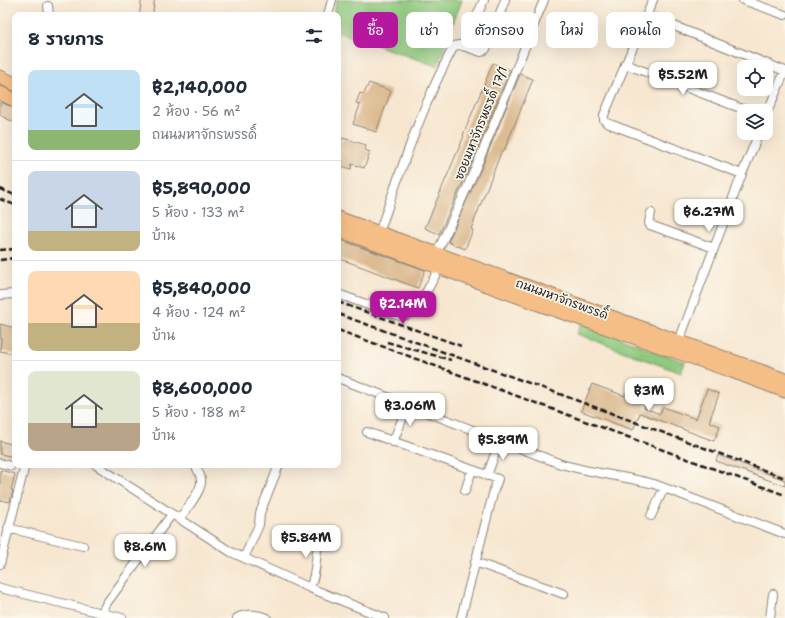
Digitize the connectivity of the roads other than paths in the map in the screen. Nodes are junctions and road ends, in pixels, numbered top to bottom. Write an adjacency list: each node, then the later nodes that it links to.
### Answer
1 (147, 0): 10 (street)
2 (332, 0): 11 (street)
3 (484, 0): 12 (street)
4 (505, 0): 13 (street)
5 (544, 0): 36 (street, ซอยมหาจักรพรรดิ์ 17/1)
6 (653, 0): 14 (street)
7 (743, 0): 15 (street)
8 (48, 6): 9 (street)
9 (49, 12)
10 (146, 12)
11 (329, 12)
12 (479, 12)
13 (500, 12)
14 (648, 12)
15 (785, 15)
16 (675, 26): 22 (street)
17 (461, 46): 34 (street)
18 (469, 48): 19 (street)
19 (486, 48)
20 (632, 48): 21 (street)
21 (625, 64): 28 (street); 30 (street)
22 (785, 71): 27 (street)
23 (0, 77): 24 (main road)
24 (12, 83)
25 (0, 93): 26 (main road)
26 (12, 99)
27 (771, 104)
28 (737, 107)
29 (756, 140): 30 (street)
30 (742, 174): 35 (street)
31 (651, 213): 35 (street)
32 (341, 219): 34 (main road, ถนนมหาจักรพรรดิ์)
33 (341, 231): 37 (main road, ถนนมหาจักรพรรดิ์)
34 (379, 234): 36 (main road, ถนนมหาจักรพรรดิ์)
35 (714, 248): 41 (street)
36 (436, 254): 41 (main road, ถนนมหาจักรพรรดิ์)
37 (439, 268): 40 (street); 42 (main road, ถนนมหาจักรพรรดิ์)
38 (12, 294): 39 (street)
39 (0, 295)
40 (341, 295)
41 (679, 341): 42 (main road, ถนนมหาจักรพรรดิ์)
42 (734, 366): 43 (main road, ถนนมหาจักรพรรดิ์); 47 (main road, ถนนมหาจักรพรรดิ์)
43 (766, 373): 44 (main road); 46 (main road, ถนนมหาจักรพรรดิ์)
44 (785, 376)
45 (341, 379): 48 (street)
46 (785, 380)
47 (785, 391)
48 (408, 405): 50 (street); 51 (street)
49 (367, 432): 51 (street)
50 (500, 440): 59 (street); 60 (street)
51 (393, 442): 58 (street)
52 (0, 463): 53 (street)
53 (10, 466)
54 (24, 468): 64 (street)
55 (101, 468): 62 (street)
56 (196, 468): 62 (street)
57 (278, 468): 68 (street)
58 (472, 470): 59 (street); 61 (street)
59 (487, 476): 69 (street)
60 (664, 488): 63 (street); 65 (street)
61 (465, 491)
62 (176, 516): 68 (street); 75 (street)
63 (651, 516)
64 (8, 528): 67 (street); 70 (street)
65 (785, 534)
66 (319, 536): 72 (street)
67 (83, 546)
68 (244, 558): 72 (street)
69 (475, 562): 73 (street); 80 (street)
70 (0, 564)
71 (0, 588): 75 (street)
72 (310, 588): 79 (street)
73 (564, 594)
74 (773, 594): 81 (street)
75 (102, 613): 76 (street)
76 (122, 618)
77 (237, 618): 78 (street)
78 (267, 618)
79 (385, 618)
80 (461, 618)
81 (770, 618)

